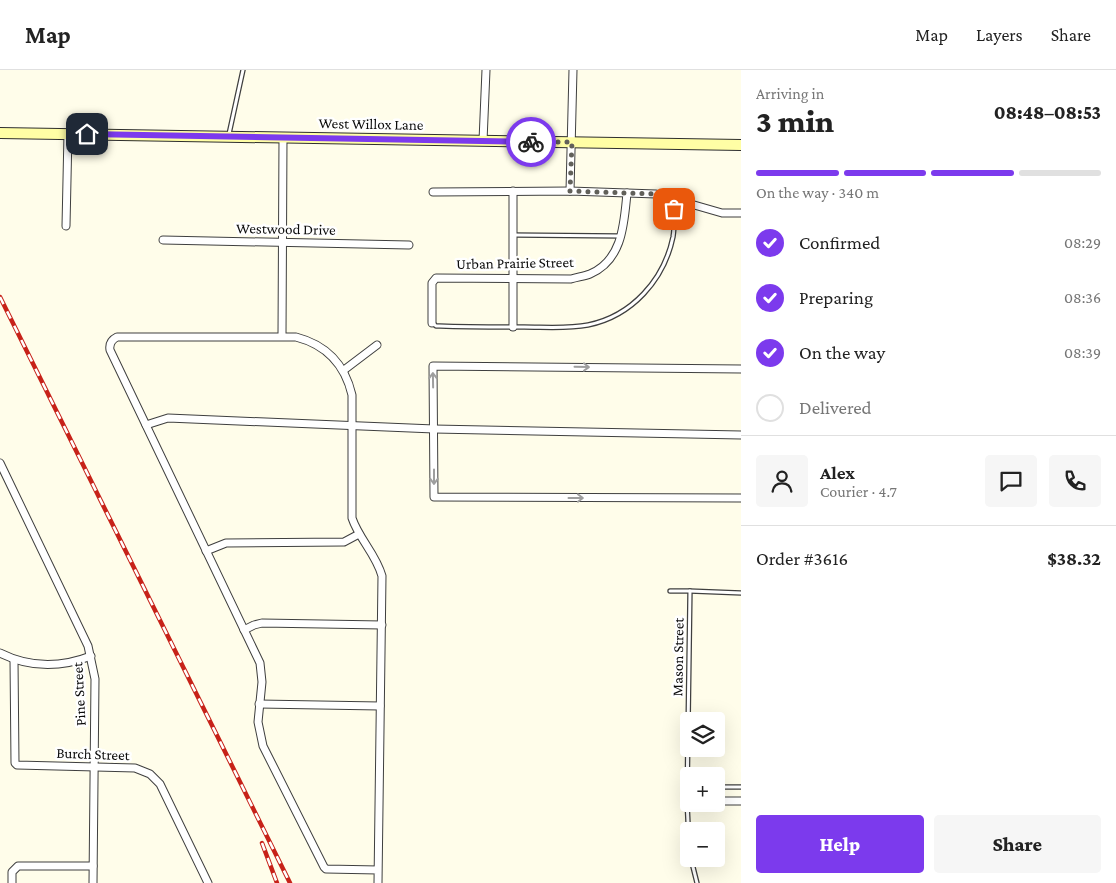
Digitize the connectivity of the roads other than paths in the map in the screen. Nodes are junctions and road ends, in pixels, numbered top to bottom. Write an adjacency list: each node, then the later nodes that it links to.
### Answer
1 (244, 70): 6 (lane)
2 (486, 70): 8 (street)
3 (573, 70): 9 (street)
4 (0, 133): 5 (main road, West Willox Lane)
5 (68, 134): 6 (main road, West Willox Lane); 17 (street)
6 (229, 137): 7 (main road, West Willox Lane)
7 (283, 138): 8 (main road, West Willox Lane); 21 (street)
8 (483, 141): 9 (main road, West Willox Lane)
9 (572, 142): 10 (main road, West Willox Lane); 12 (street)
10 (741, 145)
11 (513, 191): 12 (street); 13 (street); 18 (street)
12 (570, 191): 14 (street)
13 (433, 192)
14 (627, 193): 15 (street); 19 (street, Urban Prairie Street)
15 (675, 199): 16 (street); 25 (lane)
16 (741, 213)
17 (66, 226)
18 (513, 236): 19 (lane); 23 (street)
19 (622, 236): 23 (street, Urban Prairie Street)
20 (163, 240): 21 (street, Westwood Drive)
21 (284, 242): 22 (street, Westwood Drive); 26 (street)
22 (409, 245)
23 (513, 278): 24 (street, Urban Prairie Street); 25 (street)
24 (432, 323): 25 (lane)
25 (513, 327)
26 (282, 336): 29 (street); 30 (street)
27 (377, 345): 29 (street)
28 (741, 369): 32 (street, one-way to 28)
29 (344, 370): 31 (street)
30 (146, 425): 31 (street); 37 (street)
31 (351, 425): 32 (street); 36 (street)
32 (434, 429): 33 (street); 35 (street, one-way to 35)
33 (741, 435)
34 (0, 464): 44 (street, Pine Street)
35 (741, 498)
36 (359, 534): 37 (street); 41 (street)
37 (206, 551): 42 (street)
38 (690, 591): 39 (lane); 40 (lane); 49 (lane, Mason Street)
39 (670, 592)
40 (741, 593)
41 (382, 625): 42 (street); 47 (street)
42 (244, 630): 46 (street)
43 (0, 653): 45 (street)
44 (91, 656): 45 (street); 48 (street, Pine Street)
45 (14, 660): 48 (street, Burch Street)
46 (258, 704): 47 (street); 56 (street)
47 (380, 706): 56 (street)
48 (94, 767): 54 (street, Pine Street); 59 (street, Burch Street)
49 (688, 767)
50 (725, 787): 51 (lane)
51 (741, 787)
52 (725, 801): 53 (street)
53 (741, 801)
54 (93, 866): 57 (street); 58 (street, Pine Street)
55 (693, 867): 61 (lane)
56 (378, 870): 60 (street)
57 (12, 883)
58 (93, 883)
59 (208, 883)
60 (378, 883)
61 (697, 883)

